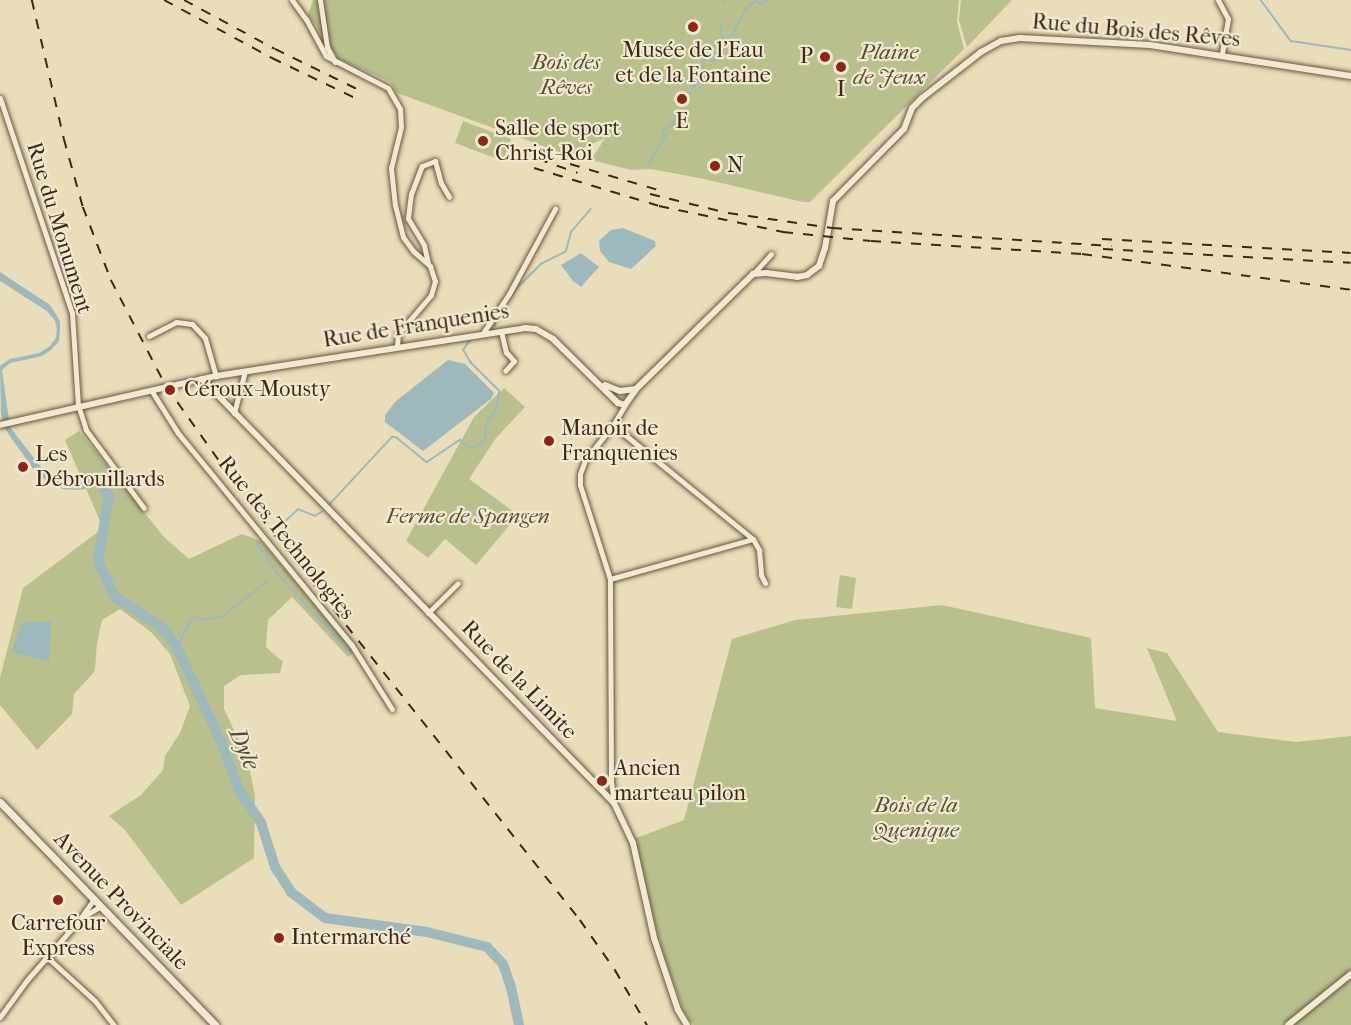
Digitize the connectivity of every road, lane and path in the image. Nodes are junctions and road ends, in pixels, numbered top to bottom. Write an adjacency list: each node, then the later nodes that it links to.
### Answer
1 (292, 0): 5 (street)
2 (320, 0): 5 (street)
3 (1218, 0): 4 (street)
4 (1222, 54): 6 (street, Rue du Bois des Rêves); 14 (street, Rue du Bois des Rêves)
5 (336, 63): 13 (street)
6 (1351, 76)
7 (0, 98): 8 (street, Rue du Monument)
8 (7, 119): 9 (street); 27 (street, Rue du Monument)
9 (0, 122)
10 (449, 196): 13 (street)
11 (555, 210): 16 (street)
12 (771, 254): 14 (street)
13 (428, 263): 18 (street)
14 (753, 274): 25 (street)
15 (501, 331): 16 (street, Rue de Franquenies); 20 (street); 23 (street, Rue de Franquenies)
16 (483, 333): 18 (street, Rue de Franquenies)
17 (149, 336): 21 (street)
18 (397, 346): 19 (street, Rue de Franquenies)
19 (244, 371): 21 (street, Rue de Franquenies); 28 (street)
20 (505, 371)
21 (216, 376): 22 (street, Rue de Franquenies)
22 (202, 379): 24 (street, Rue de Franquenies); 28 (street, Rue de la Limite)
23 (601, 383): 25 (street, Rue de Franquenies); 26 (street, Rue de Franquenies)
24 (151, 390): 27 (street, Rue de Franquenies); 37 (street, Rue des Technologies)
25 (625, 393): 26 (street); 26 (street)
26 (620, 402): 30 (street)
27 (78, 405): 29 (street, Rue de Franquenies); 31 (street, Rue du Monument)
28 (234, 413): 36 (street, Rue de la Limite)
29 (0, 425)
30 (613, 425): 32 (street); 33 (street)
31 (144, 508)
32 (753, 539): 33 (street); 35 (street)
33 (610, 579): 38 (street)
34 (458, 583): 36 (street)
35 (765, 583)
36 (428, 613): 39 (street, Rue de la Limite)
37 (392, 709)
38 (611, 782): 39 (street); 41 (street)
39 (602, 789): 41 (street, Rue de la Limite)
40 (0, 802): 42 (main road, Avenue Provinciale)
41 (614, 803): 50 (street, Rue de la Limite)
42 (93, 899): 43 (main road, Avenue Provinciale); 44 (street)
43 (101, 906): 44 (street); 49 (main road, Avenue Provinciale)
44 (80, 919): 45 (street)
45 (47, 957): 47 (street); 48 (street)
46 (1351, 974): 51 (street)
47 (0, 1017)
48 (114, 1025)
49 (216, 1025)
50 (687, 1025)
51 (1288, 1025)

